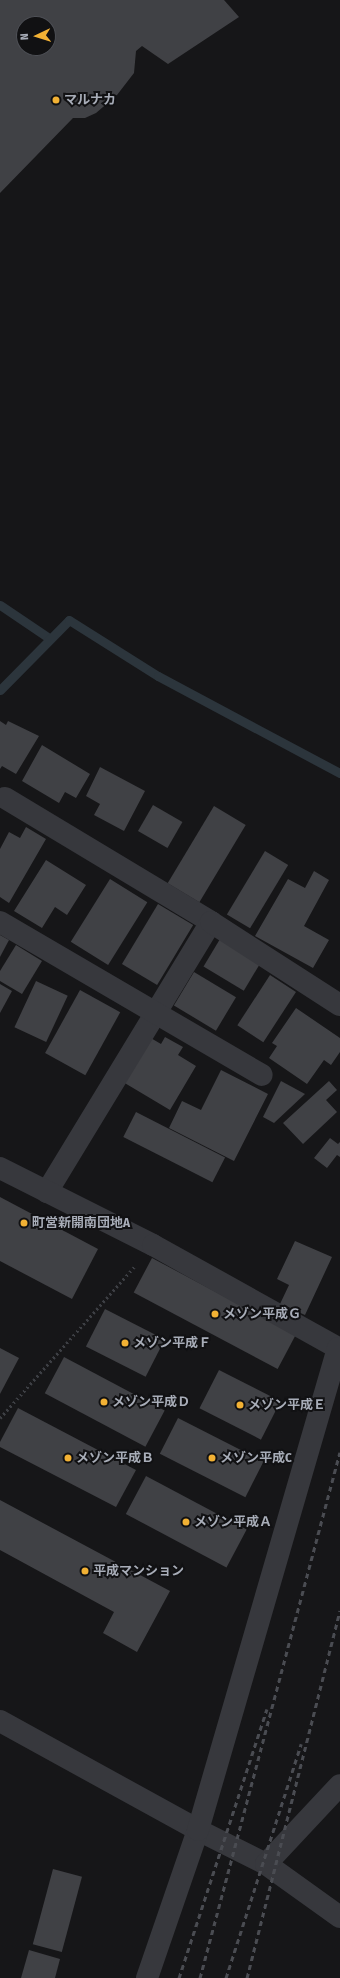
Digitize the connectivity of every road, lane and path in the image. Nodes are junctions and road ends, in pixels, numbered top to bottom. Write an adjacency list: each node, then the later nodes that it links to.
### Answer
1 (5, 798): 3 (street)
2 (0, 922): 5 (street)
3 (211, 922): 4 (street); 5 (street)
4 (340, 1005)
5 (157, 1012): 6 (street); 8 (street)
6 (262, 1075)
7 (0, 1168): 8 (street)
8 (47, 1192): 9 (street)
9 (153, 1245): 10 (street); 11 (path)
10 (339, 1348): 14 (street)
11 (0, 1418)
12 (0, 1721): 14 (street)
13 (340, 1785): 15 (street)
14 (198, 1830): 15 (street); 17 (street)
15 (266, 1864): 16 (street)
16 (340, 1917)
17 (147, 1978)

